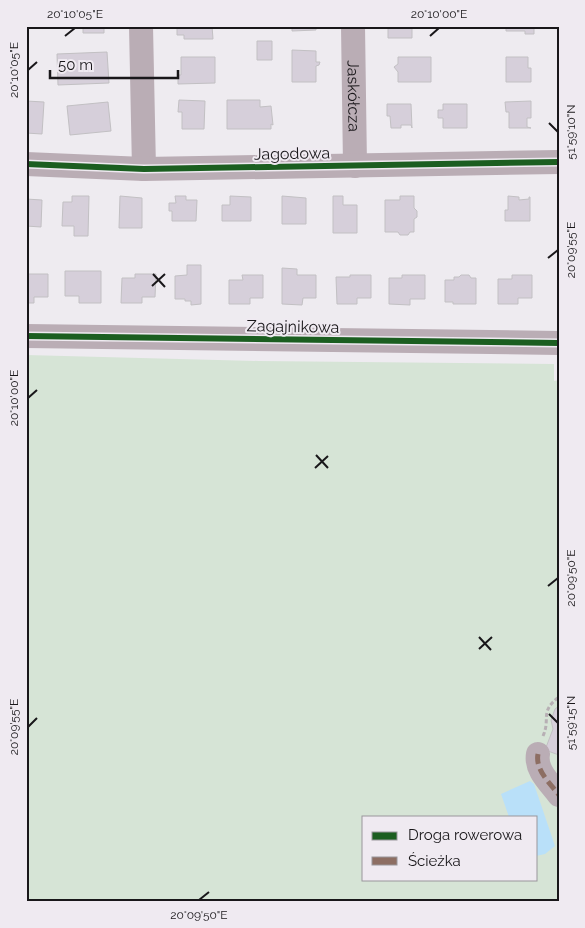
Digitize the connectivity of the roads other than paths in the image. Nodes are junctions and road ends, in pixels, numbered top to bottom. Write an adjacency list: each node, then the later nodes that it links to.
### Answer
1 (141, 26): 6 (street)
2 (353, 26): 5 (street, Jaskółcza)
3 (559, 162): 5 (street, Jagodowa)
4 (26, 164): 6 (street, Jagodowa)
5 (355, 166): 6 (street, Jagodowa)
6 (144, 169)
7 (26, 336): 8 (street, Zagajnikowa)
8 (559, 343)
9 (538, 754): 10 (street)
10 (559, 795)

